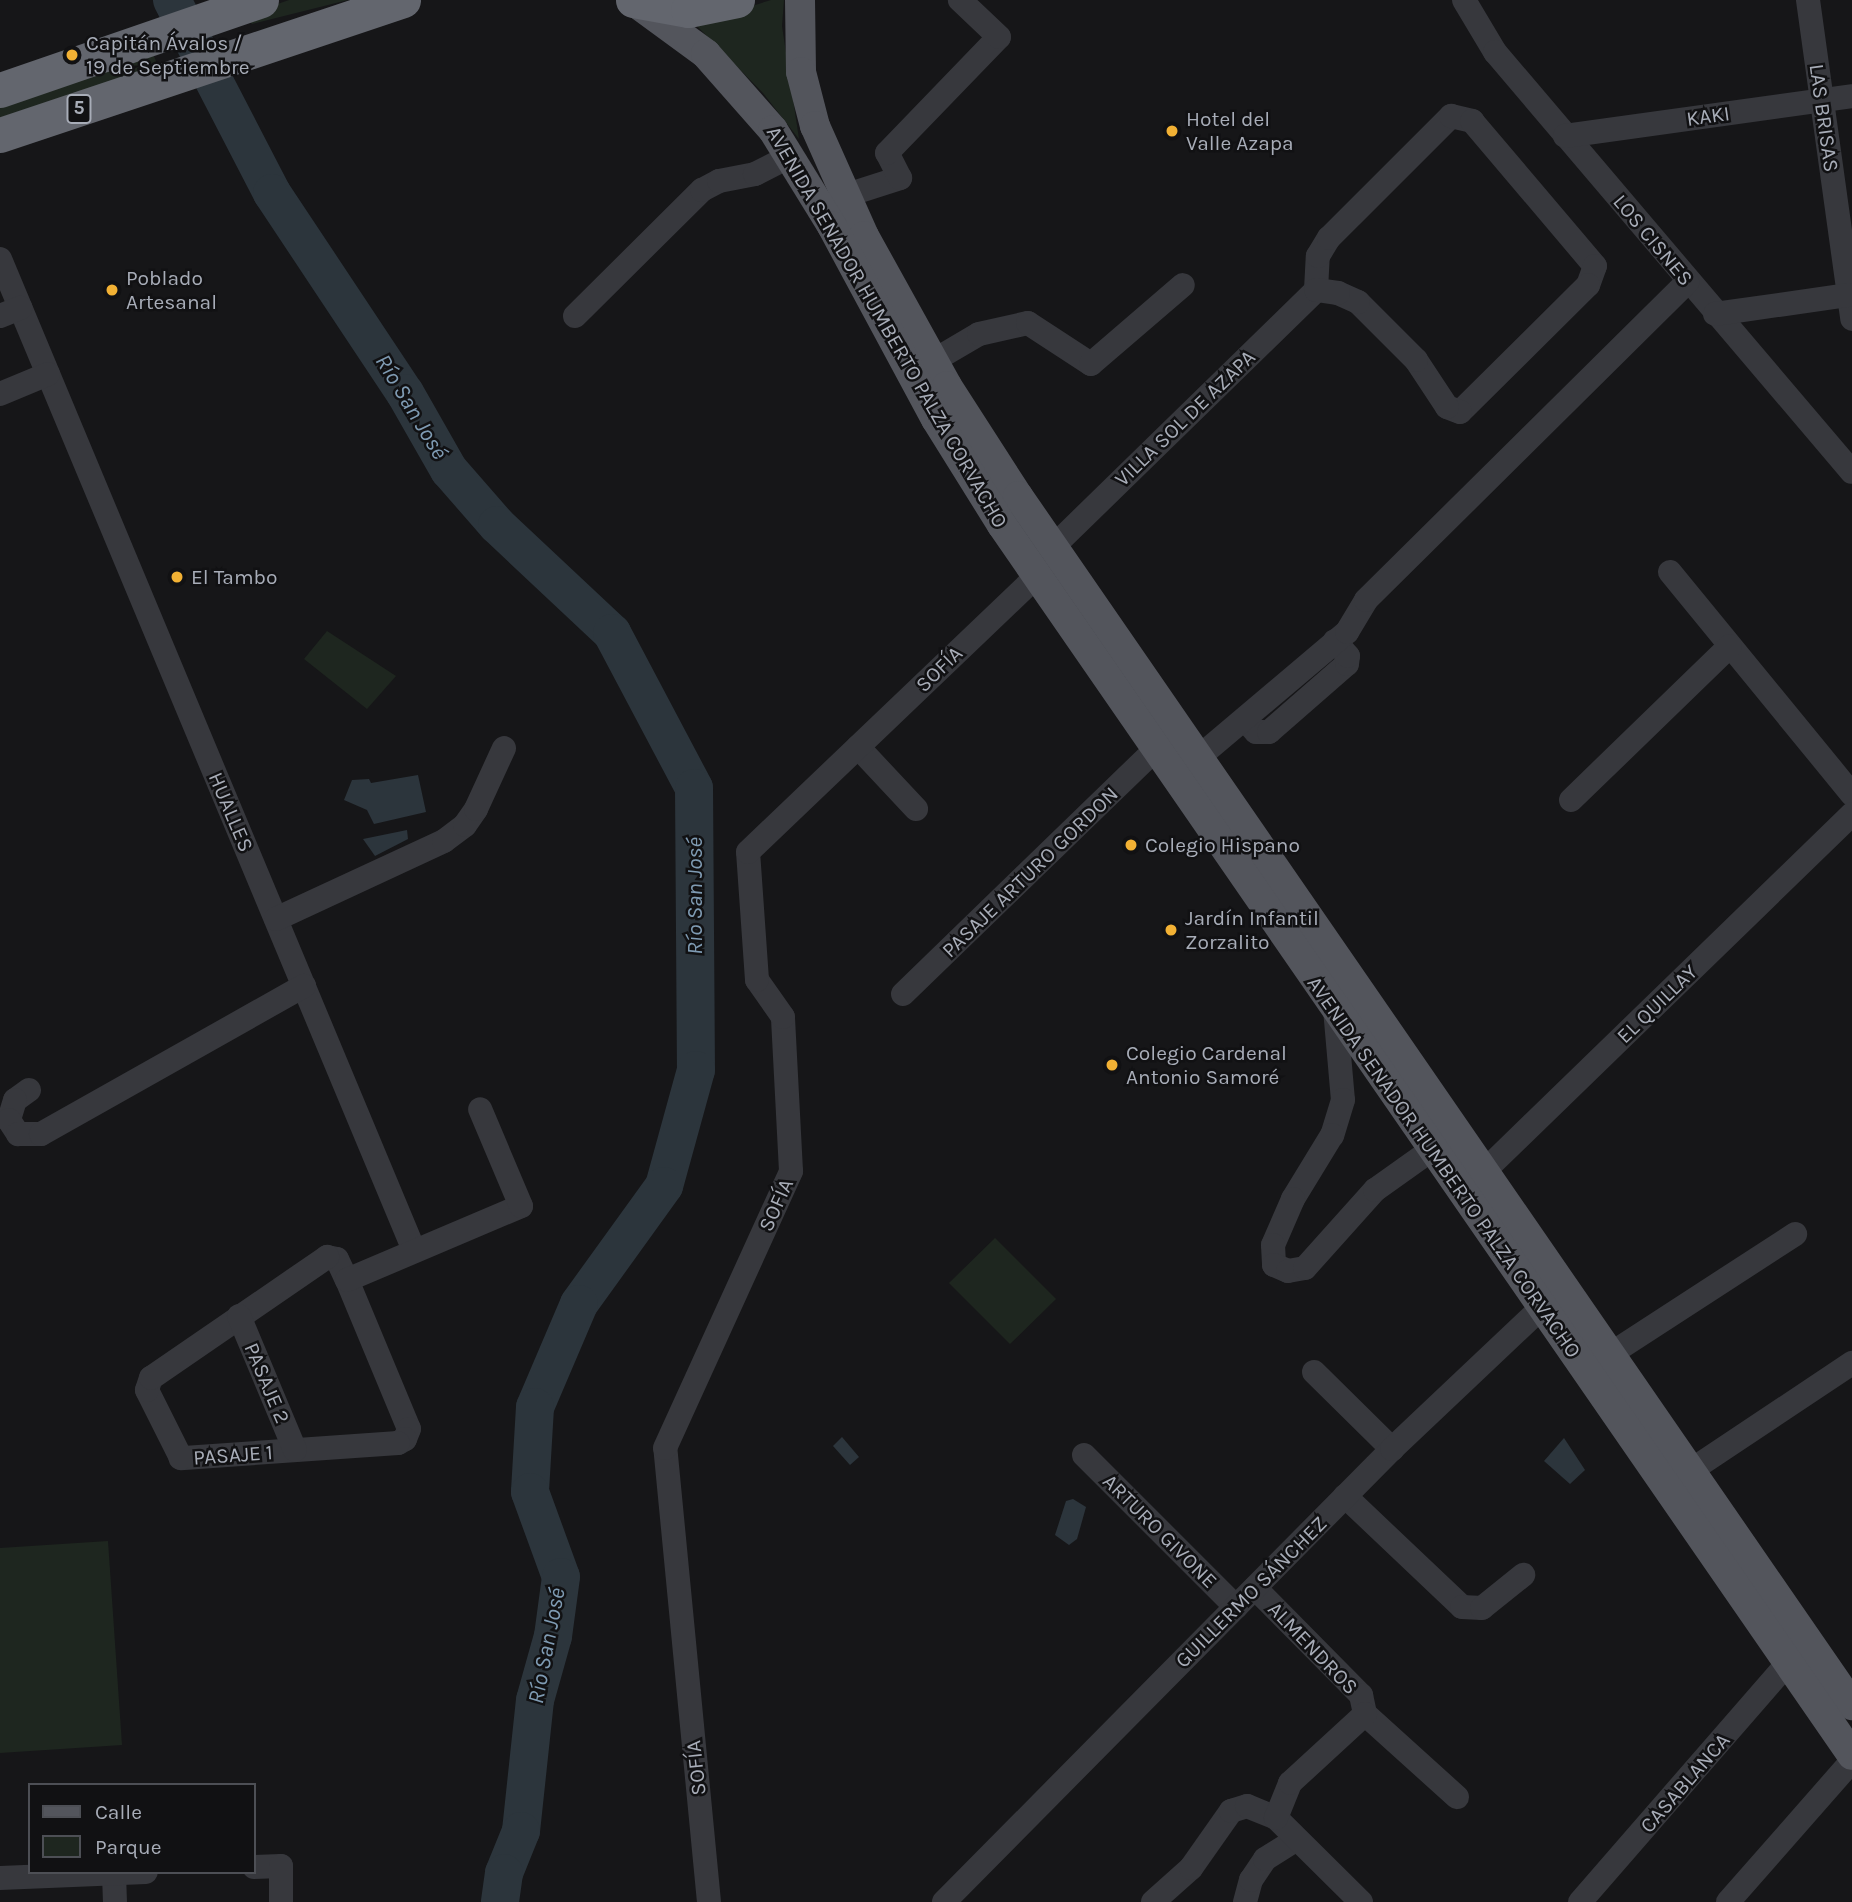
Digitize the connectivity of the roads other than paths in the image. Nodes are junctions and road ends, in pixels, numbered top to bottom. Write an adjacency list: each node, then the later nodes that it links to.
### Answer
1 (403, 0): 12 (highway, 5)
2 (632, 0): 3 (highway); 14 (main road, AVENIDA SENADOR HUMBERTO PALZA CORVACHO)
3 (737, 0)
4 (800, 0): 15 (main road, AVENIDA SENADOR HUMBERTO PALZA CORVACHO)
5 (960, 0): 15 (street)
6 (1464, 0): 13 (street, LOS CISNES)
7 (1808, 0): 11 (street, LAS BRISAS)
8 (251, 3): 9 (highway, 5)
9 (1, 89)
10 (1852, 96): 11 (street, KAKI)
11 (1822, 100): 13 (street, KAKI); 20 (street, LAS BRISAS)
12 (0, 135)
13 (1565, 136): 17 (street, LOS CISNES)
14 (790, 156): 23 (street); 30 (main road, AVENIDA SENADOR HUMBERTO PALZA CORVACHO)
15 (844, 196): 24 (main road, AVENIDA SENADOR HUMBERTO PALZA CORVACHO)
16 (0, 259): 21 (street, HUALLES)
17 (1688, 282): 22 (street, LOS CISNES); 35 (street)
18 (1182, 285): 24 (street)
19 (1316, 290): 19 (street); 28 (street, VILLA SOL DE AZAPA)
20 (1850, 307): 22 (street)
21 (10, 312): 25 (street, HUALLES)
22 (1714, 314): 27 (street, LOS CISNES)
23 (575, 316)
24 (933, 361): 28 (main road, AVENIDA SENADOR HUMBERTO PALZA CORVACHO)
25 (48, 374): 26 (street); 40 (street, HUALLES)
26 (0, 394)
27 (1852, 472)
28 (1054, 546): 35 (main road, AVENIDA SENADOR HUMBERTO PALZA CORVACHO)
29 (1670, 572): 31 (street)
30 (1037, 576): 32 (street, SOFÍA); 34 (main road, AVENIDA SENADOR HUMBERTO PALZA CORVACHO)
31 (1730, 646): 36 (street); 37 (street)
32 (858, 747): 38 (street); 79 (street, SOFÍA)
33 (504, 748): 40 (street)
34 (1156, 749): 42 (street, PASAJE ARTURO GORDON); 43 (main road, AVENIDA SENADOR HUMBERTO PALZA CORVACHO)
35 (1199, 757): 47 (main road, AVENIDA SENADOR HUMBERTO PALZA CORVACHO)
36 (1852, 794)
37 (1571, 800)
38 (916, 809)
39 (1852, 814): 47 (street, EL QUILLAY)
40 (276, 919): 41 (street, HUALLES)
41 (304, 986): 44 (street); 50 (street, HUALLES)
42 (903, 994)
43 (1335, 1009): 46 (main road, AVENIDA SENADOR HUMBERTO PALZA CORVACHO); 46 (street)
44 (29, 1090)
45 (480, 1109): 50 (street)
46 (1431, 1150): 48 (main road, AVENIDA SENADOR HUMBERTO PALZA CORVACHO)
47 (1483, 1172): 48 (street, EL QUILLAY); 52 (main road, AVENIDA SENADOR HUMBERTO PALZA CORVACHO)
48 (1462, 1193): 53 (main road, AVENIDA SENADOR HUMBERTO PALZA CORVACHO)
49 (1795, 1234): 55 (street)
50 (414, 1250): 51 (street)
51 (347, 1280): 54 (street, PASAJE 1); 59 (street, PASAJE 1)
52 (1563, 1288): 53 (street, GUILLERMO SÁNCHEZ); 55 (main road, AVENIDA SENADOR HUMBERTO PALZA CORVACHO)
53 (1541, 1308): 58 (street, GUILLERMO SÁNCHEZ); 66 (main road, AVENIDA SENADOR HUMBERTO PALZA CORVACHO)
54 (239, 1316): 59 (street, PASAJE 2); 59 (street, PASAJE 1)
55 (1609, 1355): 61 (main road, AVENIDA SENADOR HUMBERTO PALZA CORVACHO)
56 (1852, 1363): 61 (street)
57 (1314, 1372): 58 (street)
58 (1392, 1449): 62 (street, GUILLERMO SÁNCHEZ)
59 (295, 1450)
60 (1084, 1455): 65 (street, ARTURO GIVONE)
61 (1690, 1471): 67 (main road, AVENIDA SENADOR HUMBERTO PALZA CORVACHO)
62 (1345, 1496): 63 (street); 64 (street, GUILLERMO SÁNCHEZ)
63 (1523, 1575)
64 (1255, 1588): 65 (street, GUILLERMO SÁNCHEZ); 68 (street, ALMENDROS)
65 (1236, 1607): 80 (street, GUILLERMO SÁNCHEZ)
66 (1788, 1663): 69 (main road, AVENIDA SENADOR HUMBERTO PALZA CORVACHO); 84 (street, CASABLANCA)
67 (1852, 1705)
68 (1365, 1714): 71 (street, ALMENDROS); 72 (street)
69 (1852, 1755)
70 (1852, 1761): 85 (street)
71 (1457, 1797)
72 (1276, 1818): 73 (street); 81 (street)
73 (1296, 1840): 82 (street); 83 (street)
74 (256, 1867): 78 (street)
75 (114, 1874): 76 (street); 77 (street)
76 (0, 1878)
77 (115, 1902)
78 (281, 1902)
79 (709, 1902)
80 (944, 1902)
81 (1153, 1902)
82 (1245, 1902)
83 (1361, 1902)
84 (1580, 1902)
85 (1728, 1902)

